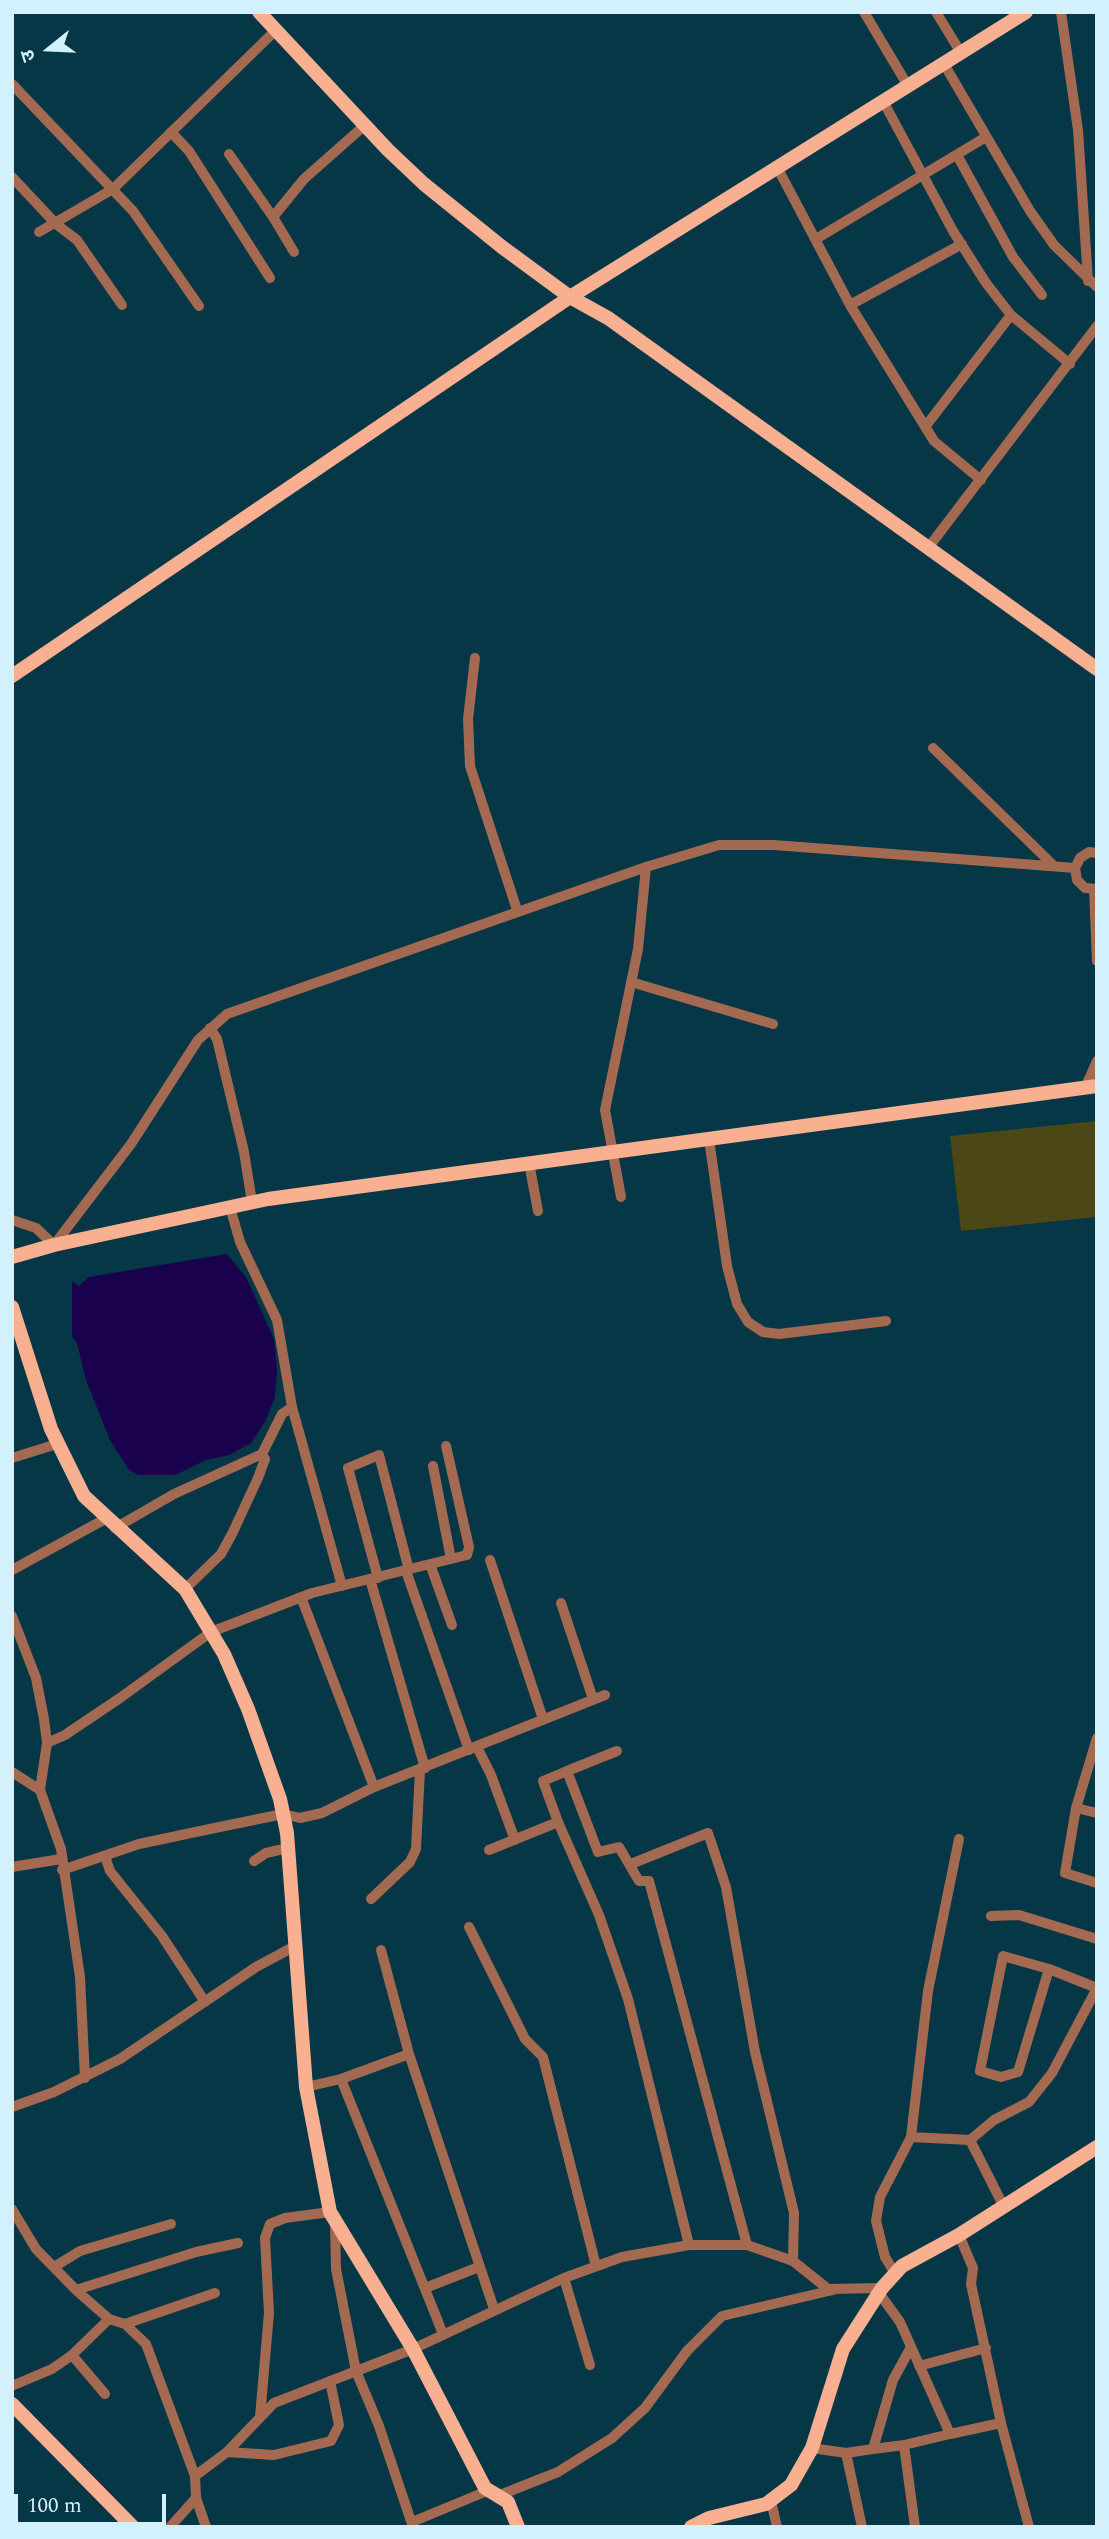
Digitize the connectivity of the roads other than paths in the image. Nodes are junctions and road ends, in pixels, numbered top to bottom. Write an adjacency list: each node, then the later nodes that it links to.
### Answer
1 (259, 12): 6 (main road)
2 (864, 12): 10 (street)
3 (936, 12): 7 (street)
4 (1026, 12): 7 (main road)
5 (1061, 12): 28 (street)
6 (276, 30): 12 (main road); 13 (street)
7 (961, 53): 8 (main road)
8 (944, 64): 10 (main road); 14 (street)
9 (12, 84): 20 (street)
10 (908, 86): 11 (main road)
11 (883, 102): 17 (main road); 19 (street)
12 (365, 125): 21 (street); 30 (main road)
13 (171, 132): 20 (street); 27 (street)
14 (986, 137): 16 (street); 28 (street)
15 (229, 154): 21 (street)
16 (957, 155): 19 (street); 29 (street)
17 (777, 167): 24 (street); 30 (main road)
18 (12, 177): 22 (street)
19 (924, 177): 24 (street); 25 (street)
20 (113, 189): 22 (street); 33 (street)
21 (273, 217): 26 (street)
22 (56, 224): 23 (street); 31 (street)
23 (39, 232)
24 (816, 239): 32 (street)
25 (961, 244): 32 (street); 34 (street)
26 (294, 252)
27 (270, 278)
28 (1093, 284)
29 (1042, 295)
30 (570, 297): 39 (main road); 42 (main road)
31 (122, 305)
32 (850, 305): 37 (street)
33 (200, 306)
34 (1010, 315): 36 (street); 37 (street)
35 (1097, 326): 36 (street)
36 (1070, 364): 38 (street)
37 (925, 427): 38 (street)
38 (981, 480): 39 (street)
39 (928, 548): 41 (main road)
40 (475, 657): 49 (street)
41 (1097, 669)
42 (12, 676)
43 (933, 748): 45 (street)
44 (1097, 853): 47 (street)
45 (1052, 864): 46 (street); 47 (street)
46 (646, 867): 49 (street); 51 (street)
47 (1075, 869): 48 (street)
48 (1095, 889): 50 (street)
49 (517, 910): 53 (street)
50 (1097, 961)
51 (631, 982): 52 (street); 57 (street)
52 (773, 1024)
53 (210, 1028): 60 (street); 64 (street)
54 (1097, 1061): 55 (street)
55 (1091, 1087): 56 (main road)
56 (709, 1139): 57 (main road); 67 (street)
57 (614, 1152): 58 (main road); 59 (street)
58 (529, 1163): 60 (main road); 62 (street)
59 (621, 1197)
60 (252, 1202): 61 (main road)
61 (230, 1207): 64 (main road); 68 (street)
62 (538, 1211)
63 (12, 1220): 64 (street)
64 (54, 1245): 65 (main road)
65 (12, 1257)
66 (12, 1308): 69 (main road)
67 (886, 1321)
68 (292, 1407): 71 (street); 81 (street)
69 (57, 1444): 72 (street); 74 (main road)
70 (446, 1446): 75 (street)
71 (262, 1454): 74 (street); 82 (street)
72 (12, 1458)
73 (433, 1466): 75 (street)
74 (111, 1523): 78 (street); 82 (main road)
75 (451, 1559): 77 (street)
76 (490, 1560): 90 (street)
77 (430, 1564): 79 (street); 86 (street)
78 (12, 1570)
79 (407, 1570): 80 (street); 80 (street); 93 (street)
80 (374, 1579): 81 (street); 95 (street)
81 (342, 1586): 83 (street)
82 (186, 1589): 87 (main road)
83 (301, 1597): 87 (street); 98 (street)
84 (561, 1603): 89 (street)
85 (12, 1616): 92 (street)
86 (452, 1625)
87 (211, 1632): 92 (street); 102 (main road)
88 (605, 1695): 89 (street)
89 (593, 1699): 90 (street)
90 (543, 1719): 93 (street)
91 (1097, 1738): 100 (street)
92 (47, 1743): 99 (street)
93 (473, 1748): 95 (street); 105 (street)
94 (617, 1751): 96 (street)
95 (423, 1769): 98 (street); 114 (street)
96 (567, 1771): 103 (street); 111 (street)
97 (12, 1773): 99 (street)
98 (374, 1787): 102 (street)
99 (40, 1790): 110 (street)
100 (1076, 1808): 101 (street); 113 (street)
101 (1097, 1813)
102 (283, 1814): 106 (main road); 108 (street)
103 (558, 1822): 105 (street); 138 (street)
104 (959, 1839): 128 (street)
105 (515, 1840): 107 (street)
106 (288, 1848): 109 (street); 118 (main road)
107 (489, 1850)
108 (106, 1856): 110 (street); 122 (street)
109 (254, 1861)
110 (62, 1864): 112 (street); 124 (street)
111 (631, 1864): 139 (street); 140 (street)
112 (12, 1867)
113 (1097, 1883)
114 (371, 1899)
115 (991, 1916): 117 (street)
116 (469, 1927): 141 (street)
117 (1097, 1938)
118 (297, 1945): 122 (street); 126 (main road)
119 (381, 1950): 123 (street)
120 (1049, 1969): 120 (street); 121 (street)
121 (1097, 1988): 129 (street)
122 (205, 2002): 124 (street)
123 (409, 2054): 125 (street); 143 (street)
124 (85, 2078): 127 (street)
125 (341, 2079): 126 (street); 146 (street)
126 (306, 2087): 133 (main road)
127 (12, 2107)
128 (911, 2137): 129 (street); 144 (street)
129 (970, 2140): 131 (street)
130 (1097, 2147): 131 (main road)
131 (1003, 2205): 136 (main road)
132 (12, 2208): 134 (street)
133 (333, 2217): 157 (main road); 161 (street); 166 (street)
134 (15, 2222): 142 (street)
135 (170, 2224): 142 (street)
136 (959, 2235): 144 (main road); 156 (street)
137 (238, 2243): 147 (street)
138 (689, 2245): 139 (street); 141 (street)
139 (747, 2245): 140 (street)
140 (793, 2261): 148 (street)
141 (596, 2266): 145 (street)
142 (54, 2267): 147 (street)
143 (479, 2267): 146 (street); 151 (street)
144 (895, 2273): 149 (main road)
145 (564, 2278): 151 (street); 159 (street)
146 (425, 2288): 154 (street)
147 (76, 2290): 152 (street)
148 (833, 2290): 149 (street); 175 (street)
149 (880, 2291): 155 (street); 170 (main road)
150 (215, 2293): 153 (street)
151 (494, 2309): 154 (street)
152 (109, 2319): 153 (street); 158 (street)
153 (125, 2324): 174 (street)
154 (443, 2334): 157 (street)
155 (911, 2347): 160 (street); 171 (street)
156 (986, 2348): 160 (street); 167 (street)
157 (413, 2349): 161 (street); 175 (main road)
158 (72, 2355): 162 (street); 164 (street)
159 (590, 2365)
160 (919, 2366): 168 (street)
161 (356, 2371): 163 (street); 179 (street)
162 (13, 2381): 165 (street)
163 (330, 2381): 166 (street); 172 (street)
164 (105, 2394)
165 (13, 2405): 181 (main road)
166 (260, 2417): 172 (street)
167 (1002, 2423): 168 (street); 189 (street)
168 (950, 2434): 169 (street)
169 (904, 2445): 171 (street); 188 (street)
170 (812, 2448): 173 (street); 177 (main road)
171 (873, 2449): 173 (street)
172 (226, 2452): 174 (street)
173 (846, 2453): 187 (street)
174 (195, 2476): 176 (street)
175 (494, 2493): 179 (street); 184 (main road)
176 (196, 2498): 182 (street); 183 (street)
177 (771, 2501): 185 (main road); 186 (street)
178 (12, 2520): 180 (street)
179 (412, 2524)
180 (16, 2527)
181 (133, 2527)
182 (170, 2527)
183 (206, 2527)
184 (518, 2527)
185 (691, 2527)
186 (777, 2527)
187 (862, 2527)
188 (915, 2527)
189 (1029, 2527)

